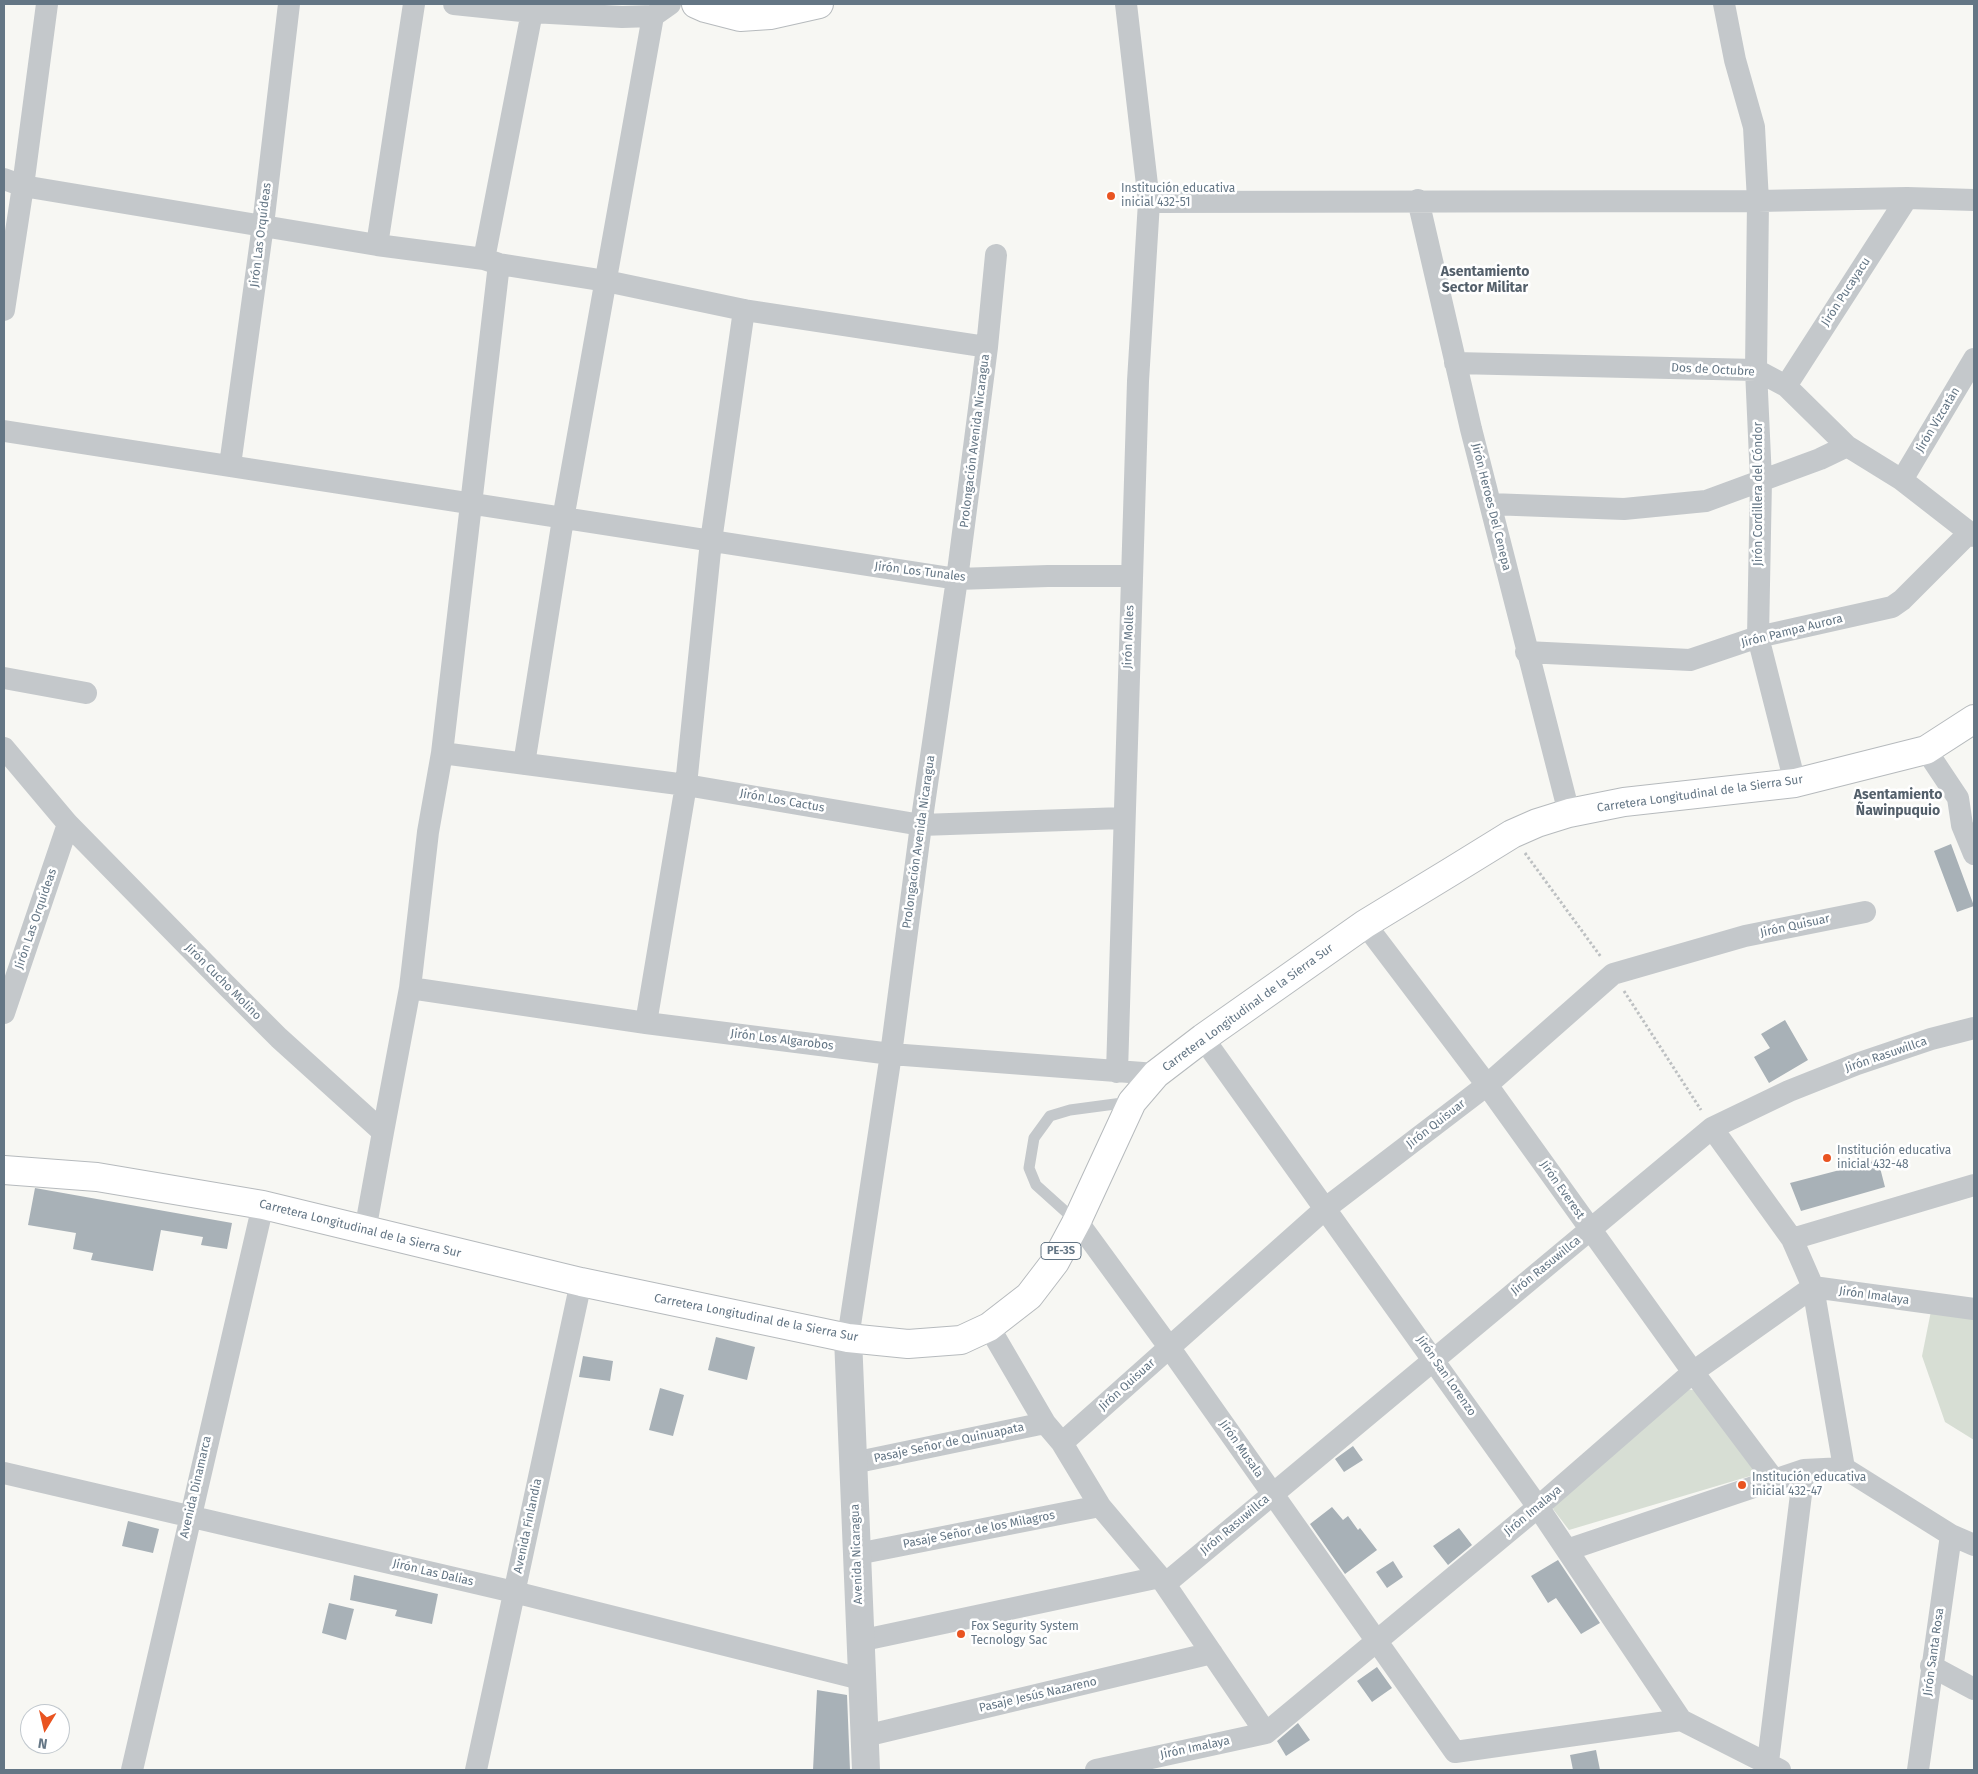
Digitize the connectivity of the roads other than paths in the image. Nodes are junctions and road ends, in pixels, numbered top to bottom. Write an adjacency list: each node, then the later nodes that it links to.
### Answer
1 (47, 4): 11 (street)
2 (289, 4): 17 (street, Jirón Las Orquídeas)
3 (414, 4): 18 (street)
4 (454, 4): 10 (street)
5 (696, 4): 6 (highway)
6 (819, 4)
7 (1126, 4): 16 (street, Jirón Molles)
8 (1724, 4): 15 (street, Jirón Cordillera del Cóndor)
9 (661, 10): 10 (street); 21 (street)
10 (532, 12): 20 (street)
11 (14, 183): 17 (street); 22 (street)
12 (1906, 198): 14 (street); 15 (street); 28 (street, Jirón Pucayacu)
13 (1418, 200): 15 (street); 16 (street); 26 (street, Jirón Heroes Del Cenepa)
14 (1974, 200)
15 (1758, 201): 27 (street, Jirón Cordillera del Cóndor)
16 (1148, 202): 39 (street, Jirón Molles)
17 (263, 225): 18 (street); 31 (street, Jirón Las Orquídeas)
18 (377, 245): 20 (street)
19 (996, 255): 24 (street, Prolongación Avenida Nicaragua)
20 (492, 262): 21 (street); 35 (street)
21 (606, 281): 23 (street); 36 (street)
22 (4, 310)
23 (744, 310): 24 (street); 38 (street)
24 (987, 346): 40 (street, Prolongación Avenida Nicaragua)
25 (1974, 359): 33 (street, Jirón Vizcatán)
26 (1455, 363): 27 (street, Dos de Octubre); 34 (street, Jirón Heroes Del Cenepa)
27 (1756, 370): 28 (street, Dos de Octubre); 32 (street, Jirón Cordillera del Cóndor)
28 (1786, 386): 30 (street, Dos de Octubre)
29 (4, 431): 31 (street, Jirón Los Tunales)
30 (1847, 446): 32 (street); 33 (street, Dos de Octubre)
31 (230, 465): 35 (street, Jirón Los Tunales)
32 (1761, 480): 34 (street); 41 (street, Jirón Cordillera del Cóndor)
33 (1902, 480): 37 (street, Dos de Octubre)
34 (1490, 504): 42 (street, Jirón Heroes Del Cenepa)
35 (470, 505): 36 (street, Jirón Los Tunales); 48 (street)
36 (563, 519): 38 (street, Jirón Los Tunales); 49 (street)
37 (1972, 534): 41 (street, Jirón Pampa Aurora)
38 (710, 541): 40 (street, Jirón Los Tunales); 51 (street)
39 (1131, 576): 40 (street, Jirón Los Tunales); 54 (street, Jirón Molles)
40 (957, 579): 56 (street, Prolongación Avenida Nicaragua)
41 (1758, 638): 42 (street, Jirón Pampa Aurora); 50 (street, Jirón Cordillera del Cóndor)
42 (1526, 652): 53 (street, Jirón Heroes Del Cenepa)
43 (4, 678): 44 (street)
44 (86, 693)
45 (1974, 719): 47 (highway, Carretera Longitudinal de la Sierra Sur / PE-3S)
46 (4, 748): 55 (street, Jirón Cucho Molino)
47 (1926, 750): 50 (highway, Carretera Longitudinal de la Sierra Sur / PE-3S); 52 (street)
48 (442, 752): 49 (street, Jirón Los Cactus); 60 (street)
49 (524, 764): 51 (street, Jirón Los Cactus)
50 (1795, 783): 53 (highway, Carretera Longitudinal de la Sierra Sur / PE-3S)
51 (686, 785): 56 (street, Jirón Los Cactus); 62 (street)
52 (1966, 804): 57 (street)
53 (1568, 814): 59 (highway, Carretera Longitudinal de la Sierra Sur / PE-3S)
54 (1124, 818): 56 (street, Jirón Los Cactus); 66 (street, Jirón Molles)
55 (68, 824): 61 (street, Jirón Las Orquídeas); 71 (street, Jirón Cucho Molino)
56 (921, 825): 65 (street, Prolongación Avenida Nicaragua)
57 (1974, 854)
58 (1865, 912): 68 (street, Jirón Quisuar)
59 (1366, 924): 64 (highway, Carretera Longitudinal de la Sierra Sur / PE-3S); 68 (street, Jirón Everest)
60 (410, 988): 62 (street, Jirón Los Algarobos); 71 (street)
61 (4, 1014)
62 (646, 1022): 65 (street, Jirón Los Algarobos)
63 (1974, 1028): 70 (street, Jirón Rasuwillca)
64 (1203, 1038): 67 (highway, Carretera Longitudinal de la Sierra Sur / PE-3S); 75 (street, Jirón San Lorenzo)
65 (892, 1054): 66 (street, Jirón Los Algarobos); 84 (street, Prolongación Avenida Nicaragua)
66 (1117, 1072): 67 (street, Jirón Los Algarobos)
67 (1156, 1074): 69 (highway, Carretera Longitudinal de la Sierra Sur / PE-3S)
68 (1486, 1085): 75 (street, Jirón Quisuar); 77 (street, Jirón Everest)
69 (1132, 1102): 76 (highway, Carretera Longitudinal de la Sierra Sur / PE-3S); 76 (lane)
70 (1712, 1128): 77 (street, Jirón Rasuwillca); 79 (street)
71 (383, 1132): 78 (street)
72 (4, 1170): 74 (highway, Carretera Longitudinal de la Sierra Sur / PE-3S)
73 (1974, 1185): 79 (street)
74 (263, 1205): 78 (highway, Carretera Longitudinal de la Sierra Sur / PE-3S); 98 (street, Avenida Dinamarca)
75 (1326, 1208): 85 (street, Jirón Quisuar); 86 (street, Jirón San Lorenzo)
76 (1077, 1221): 83 (highway, Carretera Longitudinal de la Sierra Sur / PE-3S); 85 (street, Jirón Musala)
77 (1590, 1230): 86 (street, Jirón Rasuwillca); 87 (street, Jirón Everest)
78 (365, 1231): 80 (highway, Carretera Longitudinal de la Sierra Sur / PE-3S)
79 (1792, 1240): 81 (street)
80 (581, 1282): 84 (highway, Carretera Longitudinal de la Sierra Sur / PE-3S); 104 (street, Avenida Finlandia)
81 (1813, 1287): 82 (street, Jirón Imalaya); 87 (street, Jirón Imalaya); 91 (street)
82 (1974, 1309)
83 (989, 1327): 84 (highway, Carretera Longitudinal de la Sierra Sur / PE-3S); 88 (street)
84 (848, 1338): 90 (street, Avenida Nicaragua)
85 (1170, 1346): 89 (street, Jirón Quisuar); 95 (street, Jirón Musala)
86 (1434, 1358): 95 (street, Jirón Rasuwillca); 97 (street, Jirón San Lorenzo)
87 (1693, 1372): 94 (street, Jirón Everest); 97 (street, Jirón Imalaya)
88 (1045, 1423): 89 (street); 90 (street, Pasaje Señor de Quinuapata)
89 (1062, 1442): 96 (street)
90 (853, 1463): 102 (street, Avenida Nicaragua)
91 (1844, 1468): 92 (street); 99 (street)
92 (1804, 1470): 94 (street); 115 (street)
93 (4, 1473): 98 (street, Jirón Las Dalias)
94 (1775, 1481): 101 (street)
95 (1273, 1494): 103 (street, Jirón Rasuwillca); 105 (street, Jirón Musala)
96 (1100, 1506): 102 (street, Pasaje Señor de los Milagros); 103 (street)
97 (1538, 1507): 101 (street, Jirón San Lorenzo); 105 (street, Jirón Imalaya)
98 (190, 1515): 104 (street, Jirón Las Dalias); 116 (street, Avenida Dinamarca)
99 (1951, 1535): 100 (street); 108 (street, Jirón Santa Rosa)
100 (1974, 1545)
101 (1567, 1550): 111 (street, Jirón San Lorenzo)
102 (857, 1554): 106 (street, Avenida Nicaragua)
103 (1162, 1580): 106 (street); 107 (street)
104 (514, 1592): 109 (street, Jirón Las Dalias); 117 (street, Avenida Finlandia)
105 (1378, 1640): 111 (street, Jirón Musala); 112 (street, Jirón Imalaya)
106 (859, 1641): 109 (street, Avenida Nicaragua)
107 (1212, 1653): 112 (street); 113 (street, Pasaje Jesús Nazareno)
108 (1931, 1666): 110 (street); 119 (street, Jirón Santa Rosa)
109 (861, 1679): 113 (street, Avenida Nicaragua)
110 (1974, 1688)
111 (1681, 1720): 115 (street)
112 (1266, 1733): 114 (street, Jirón Imalaya)
113 (864, 1736): 118 (street, Avenida Nicaragua)
114 (1105, 1769)
115 (1772, 1769)
116 (132, 1770)
117 (476, 1770)
118 (866, 1770)
119 (1918, 1770)

